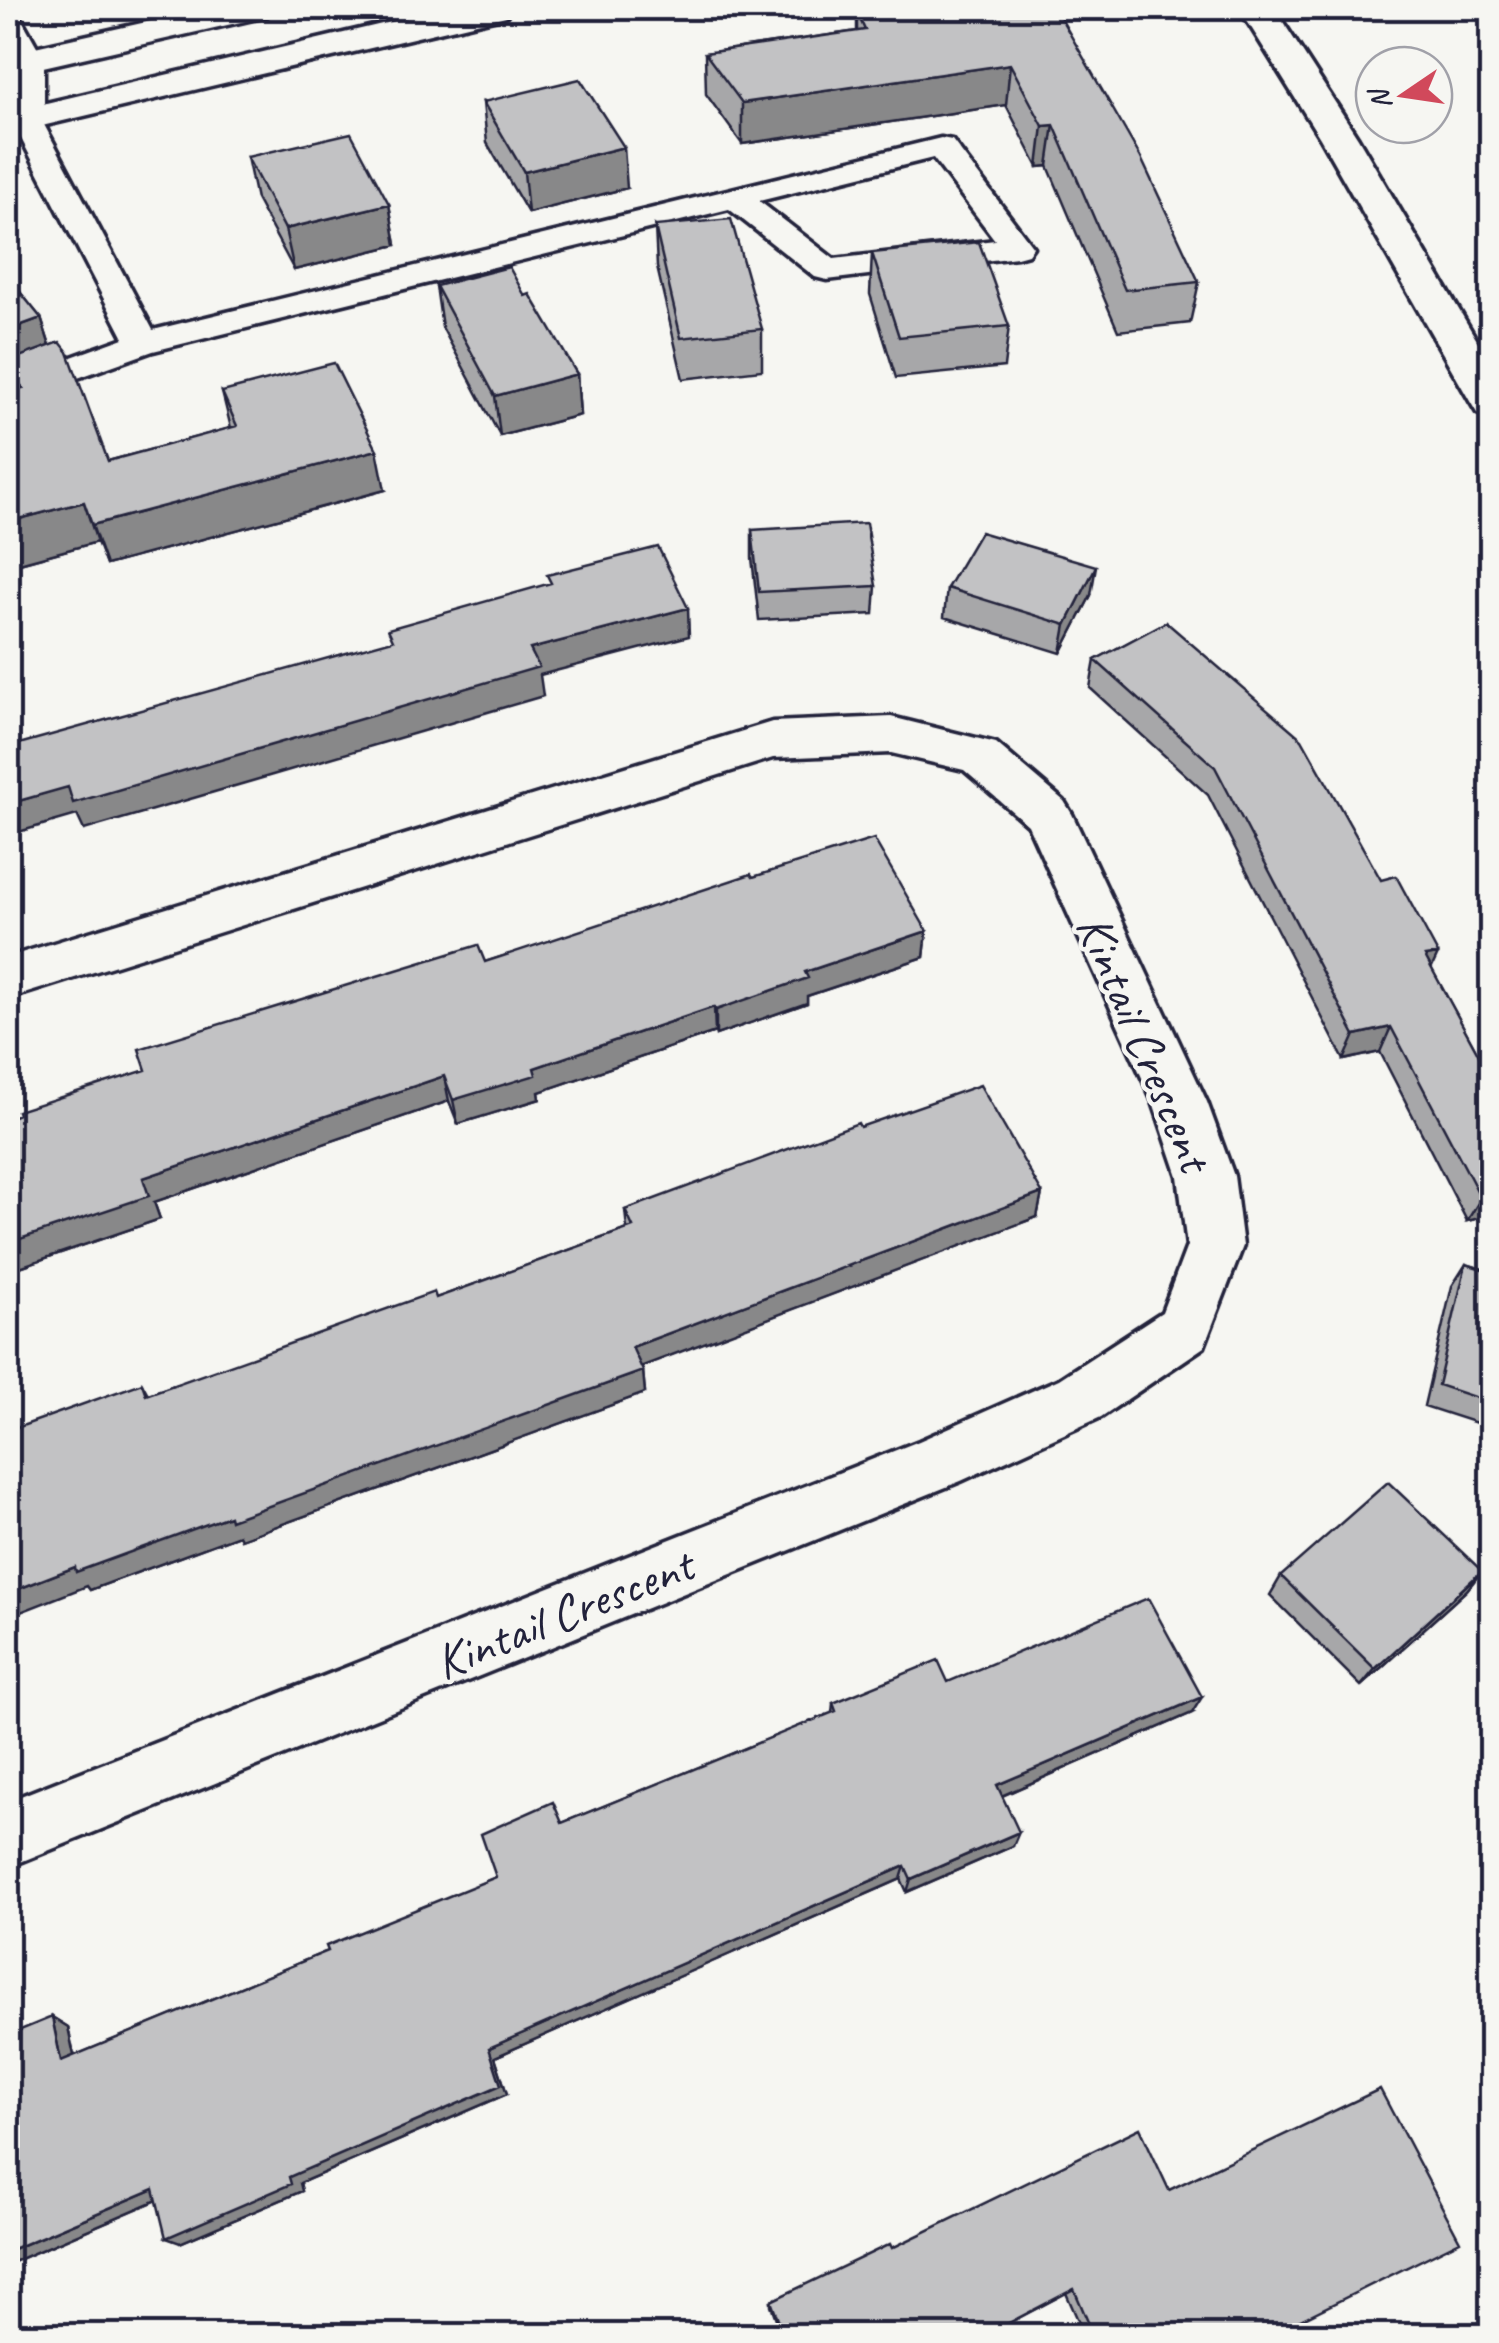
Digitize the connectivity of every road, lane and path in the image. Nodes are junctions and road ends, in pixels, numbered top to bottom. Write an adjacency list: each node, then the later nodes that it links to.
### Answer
1 (254, 8): 5 (street)
2 (493, 8): 6 (street)
3 (1257, 8): 10 (street)
4 (8, 26): 5 (street)
5 (17, 62): 6 (street)
6 (16, 120): 8 (lane)
7 (732, 196): 7 (lane); 8 (lane)
8 (142, 343): 9 (lane)
9 (8, 392)
10 (1492, 403)
11 (8, 978): 12 (street, Kintail Crescent)
12 (8, 1834)

